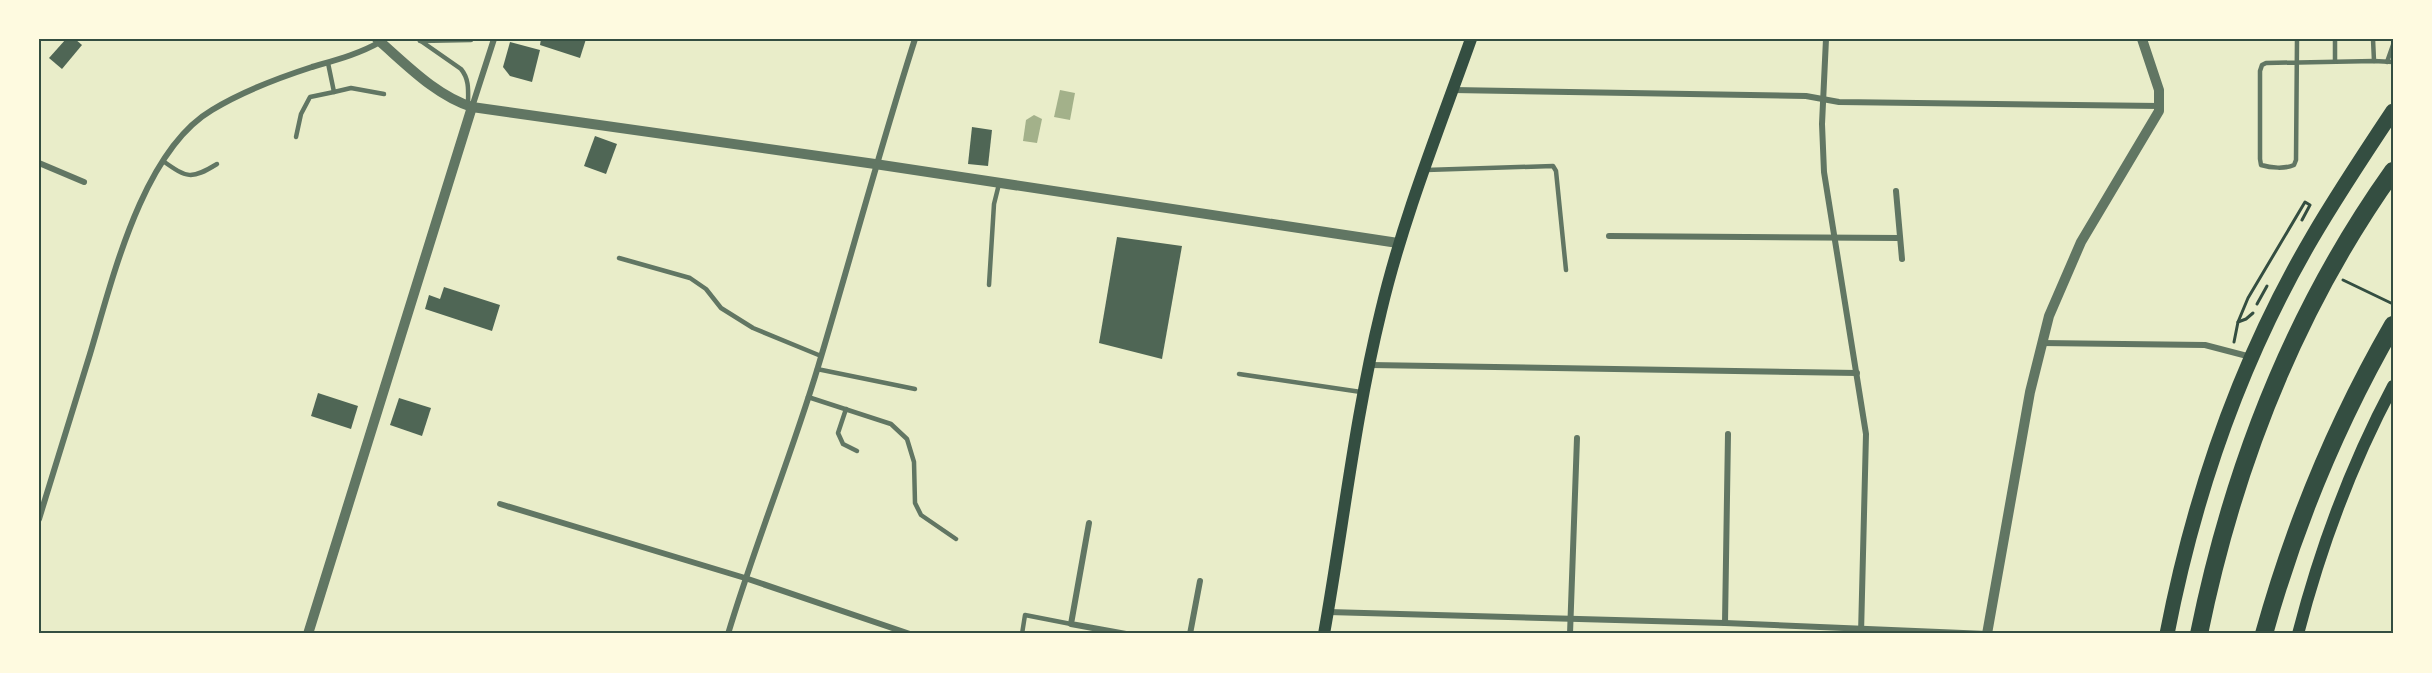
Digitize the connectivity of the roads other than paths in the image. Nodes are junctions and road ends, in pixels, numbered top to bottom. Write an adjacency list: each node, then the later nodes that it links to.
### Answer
1 (494, 39): 22 (street)
2 (915, 39): 28 (street)
3 (1471, 39): 18 (main road)
4 (1826, 39): 21 (street)
5 (2142, 39): 23 (street)
6 (2297, 39): 15 (lane)
7 (2335, 39): 13 (lane)
8 (2373, 39): 14 (lane)
9 (379, 40): 17 (street); 22 (street)
10 (419, 40): 11 (lane); 22 (lane)
11 (471, 40)
12 (2393, 45): 16 (lane)
13 (2335, 61): 14 (lane); 15 (lane)
14 (2374, 61): 16 (lane)
15 (2296, 62): 15 (lane)
16 (2390, 62)
17 (328, 63): 19 (lane); 26 (street)
18 (1453, 90): 21 (street); 30 (main road)
19 (334, 92): 20 (lane); 25 (lane)
20 (384, 94)
21 (1824, 99): 23 (street); 36 (street)
22 (470, 106): 28 (street); 71 (street)
23 (2160, 106): 44 (street)
24 (2393, 111): 46 (main road)
25 (296, 137)
26 (163, 161): 27 (lane); 60 (street)
27 (217, 164)
28 (875, 164): 33 (street); 45 (street)
29 (40, 165): 32 (street)
30 (1424, 170): 38 (main road); 41 (lane)
31 (2393, 171): 81 (highway)
32 (84, 182)
33 (999, 184): 38 (street); 42 (lane)
34 (1896, 191): 37 (street)
35 (1609, 236): 36 (street)
36 (1834, 237): 37 (street); 49 (street)
37 (1900, 238): 40 (street)
38 (1398, 243): 47 (main road)
39 (619, 258): 45 (lane)
40 (1902, 259)
41 (1566, 270)
42 (989, 285)
43 (2393, 325): 82 (highway)
44 (2041, 343): 46 (street); 79 (street)
45 (821, 356): 48 (street)
46 (2251, 357): 80 (main road)
47 (1370, 365): 49 (street); 53 (main road)
48 (818, 369): 52 (lane); 54 (street)
49 (1857, 373): 69 (street)
50 (1239, 374): 53 (lane)
51 (2393, 386): 83 (main road)
52 (915, 389)
53 (1364, 392): 65 (main road)
54 (808, 397): 55 (lane); 63 (street)
55 (846, 409): 58 (lane); 62 (lane)
56 (1728, 434): 67 (street)
57 (1577, 438): 66 (street)
58 (857, 451)
59 (500, 504): 63 (street)
60 (39, 519)
61 (1089, 523): 68 (street)
62 (956, 539)
63 (745, 578): 72 (street); 73 (street)
64 (1200, 581): 76 (street)
65 (1328, 612): 66 (street); 77 (main road)
66 (1570, 619): 67 (street); 78 (street)
67 (1725, 623): 69 (street)
68 (1071, 624): 70 (street); 74 (lane)
69 (1861, 631): 79 (street)
70 (1105, 632): 75 (street)
71 (308, 634)
72 (728, 634)
73 (910, 634)
74 (1022, 634)
75 (1126, 634)
76 (1190, 634)
77 (1324, 634)
78 (1570, 634)
79 (1987, 634)
80 (2167, 634)
81 (2199, 634)
82 (2264, 634)
83 (2298, 634)

